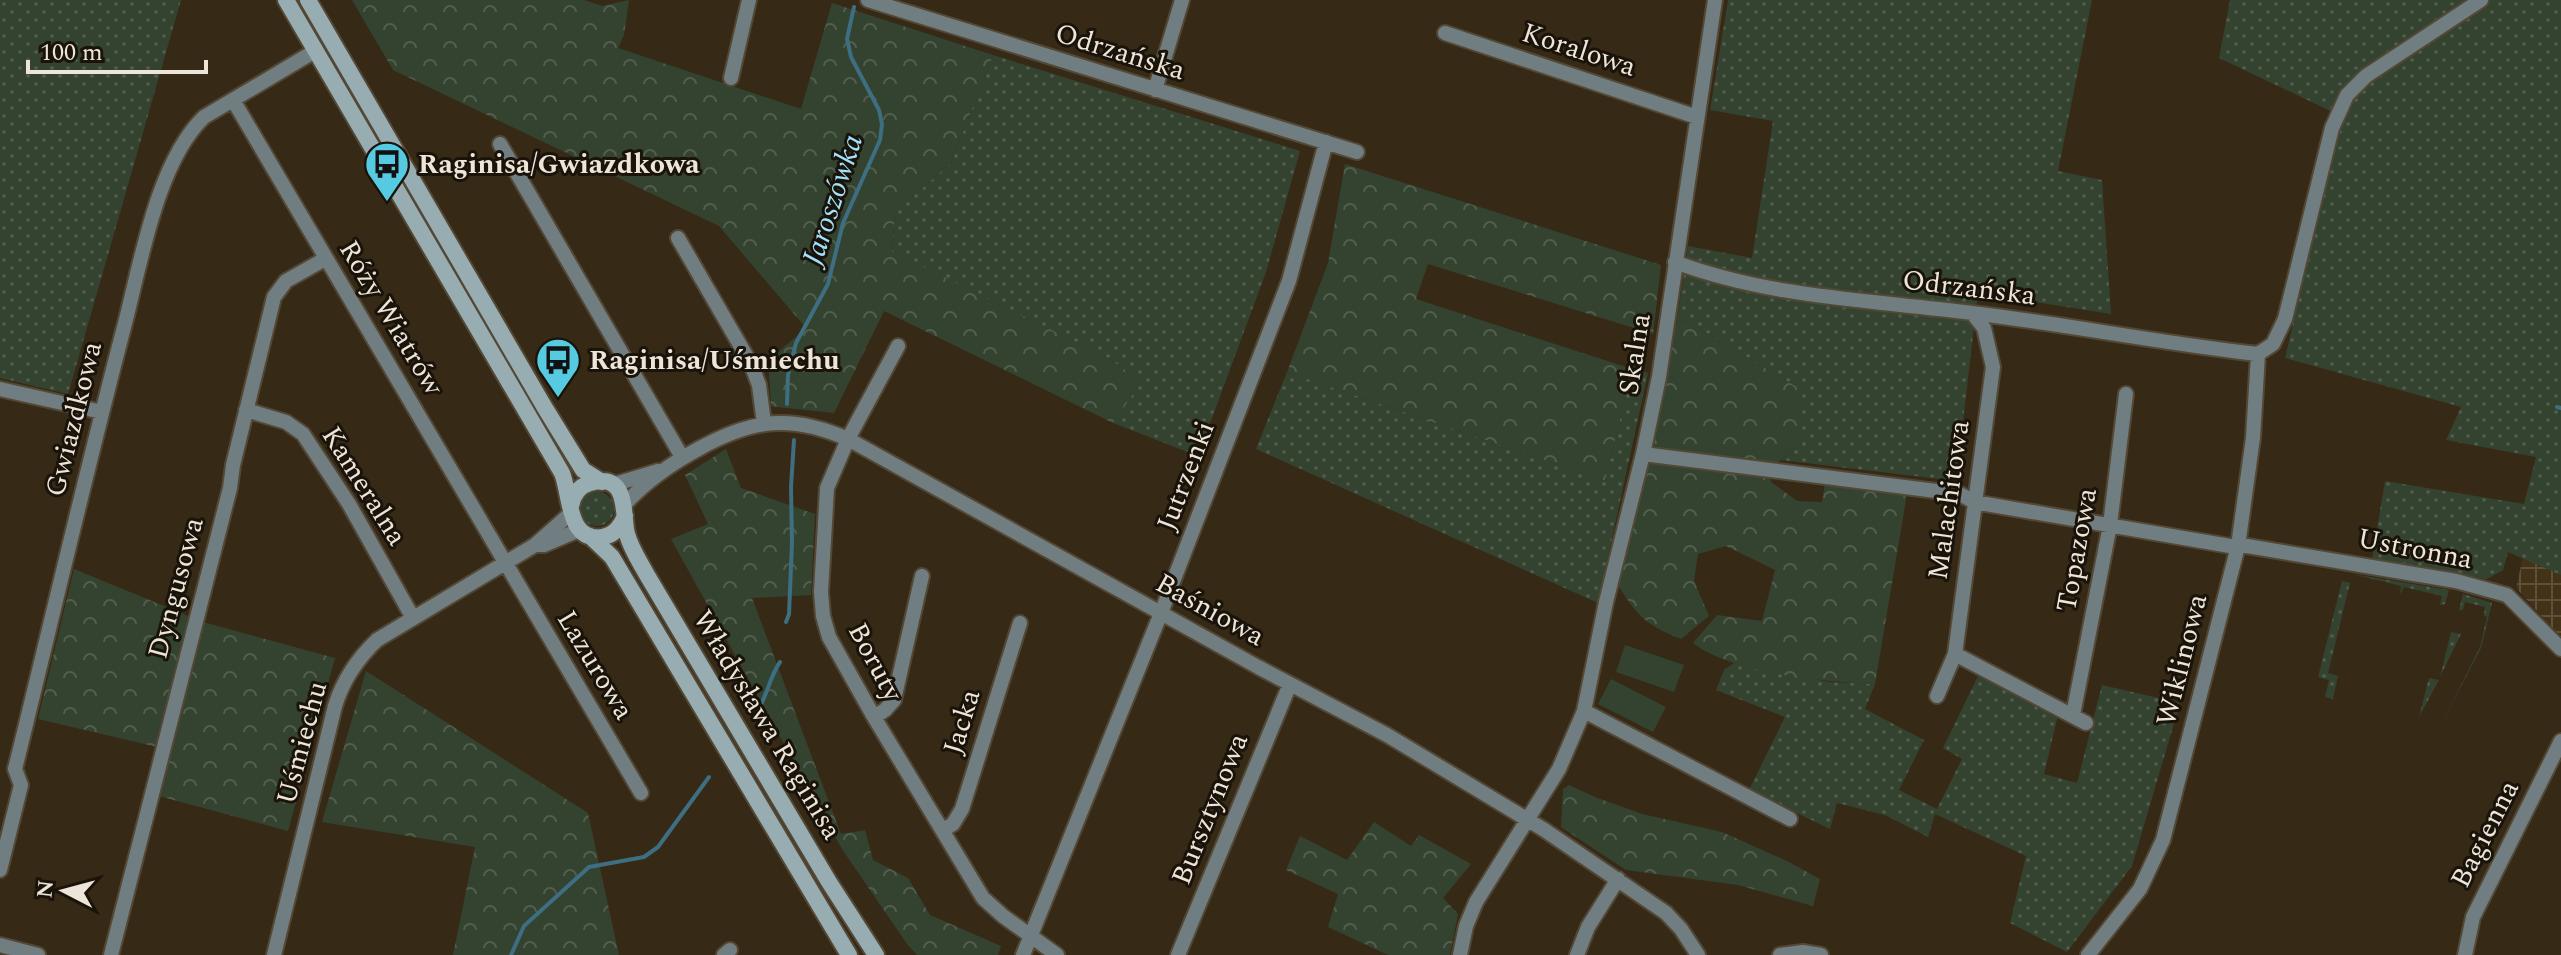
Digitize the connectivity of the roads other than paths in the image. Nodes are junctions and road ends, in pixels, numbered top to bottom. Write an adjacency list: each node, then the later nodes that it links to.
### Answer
1 (286, 0): 9 (main road)
2 (308, 0): 32 (main road)
3 (749, 0): 10 (street)
4 (868, 0): 11 (street, Odrzańska)
5 (1182, 0): 11 (street)
6 (1715, 0): 13 (street, Skalna)
7 (2481, 0): 22 (street)
8 (1445, 33): 13 (street, Koralowa)
9 (315, 51): 12 (street, Gwiazdkowa); 34 (main road)
10 (731, 78)
11 (1155, 90): 14 (street, Odrzańska)
12 (233, 100): 18 (street, Róży Wiatrów); 26 (street, Gwiazdkowa)
13 (1697, 117): 19 (street, Skalna)
14 (1326, 142): 16 (street, Odrzańska); 42 (street, Jutrzenki)
15 (500, 144): 30 (street)
16 (1357, 152)
17 (678, 238): 27 (street)
18 (325, 259): 25 (street, Dyngusowa); 40 (street, Róży Wiatrów)
19 (1675, 262): 20 (street, Odrzańska); 29 (street, Skalna)
20 (1972, 313): 22 (street, Odrzańska); 33 (street, Malachitowa)
21 (898, 346): 28 (street, Boruty)
22 (2258, 354): 39 (street, Wiklinowa)
23 (0, 389): 26 (street)
24 (2126, 394): 36 (street, Topazowa)
25 (246, 410): 43 (street, Kameralna); 62 (street, Dyngusowa)
26 (102, 412): 53 (street, Gwiazdkowa)
27 (764, 423): 28 (street, Baśniowa); 30 (street, Baśniowa)
28 (848, 439): 42 (street, Baśniowa); 50 (street, Boruty)
29 (1643, 454): 33 (street, Ustronna); 49 (street, Skalna)
30 (682, 457): 31 (street, Baśniowa)
31 (662, 470): 32 (street, Baśniowa); 35 (street, Baśniowa)
32 (607, 483): 34 (main road); 35 (main road)
33 (1974, 502): 36 (street, Ustronna); 46 (street, Malachitowa)
34 (571, 509): 37 (main road); 38 (street, Uśmiechu)
35 (625, 510): 37 (main road); 65 (main road, Władysława Raginisa)
36 (2110, 525): 39 (street, Ustronna); 46 (street, Topazowa)
37 (585, 533): 38 (street, Uśmiechu); 64 (main road, Władysława Raginisa)
38 (535, 545): 40 (street, Uśmiechu)
39 (2238, 546): 45 (street, Ustronna); 74 (street, Wiklinowa)
40 (504, 564): 43 (street, Uśmiechu); 52 (street, Lazurowa)
41 (922, 576): 50 (street)
42 (1161, 613): 47 (street, Baśniowa); 59 (street, Jutrzenki)
43 (413, 618): 63 (street, Uśmiechu)
44 (1020, 623): 56 (street, Jacka)
45 (2561, 649)
46 (1955, 654): 48 (street, Malachitowa)
47 (1290, 684): 54 (street, Baśniowa); 68 (street, Bursztynowa)
48 (1937, 696)
49 (1584, 711): 54 (street, Skalna); 55 (street)
50 (874, 717): 56 (street, Boruty)
51 (2561, 741): 75 (street, Bagienna)
52 (641, 793)
53 (6, 819): 57 (street, Gwiazdkowa)
54 (1528, 819): 58 (street, Baśniowa); 69 (street, Skalna)
55 (1790, 819)
56 (943, 830): 59 (street, Boruty)
57 (0, 870)
58 (1618, 879): 70 (street); 71 (street, Baśniowa)
59 (1031, 937): 66 (street, Jutrzenki); 67 (street, Boruty)
60 (0, 945): 61 (street)
61 (38, 955)
62 (111, 955)
63 (274, 955)
64 (849, 955)
65 (876, 955)
66 (1023, 955)
67 (1057, 955)
68 (1178, 955)
69 (1460, 955)
70 (1577, 955)
71 (1698, 955)
72 (1780, 955): 73 (street)
73 (1821, 955)
74 (2088, 955)
75 (2465, 955)

